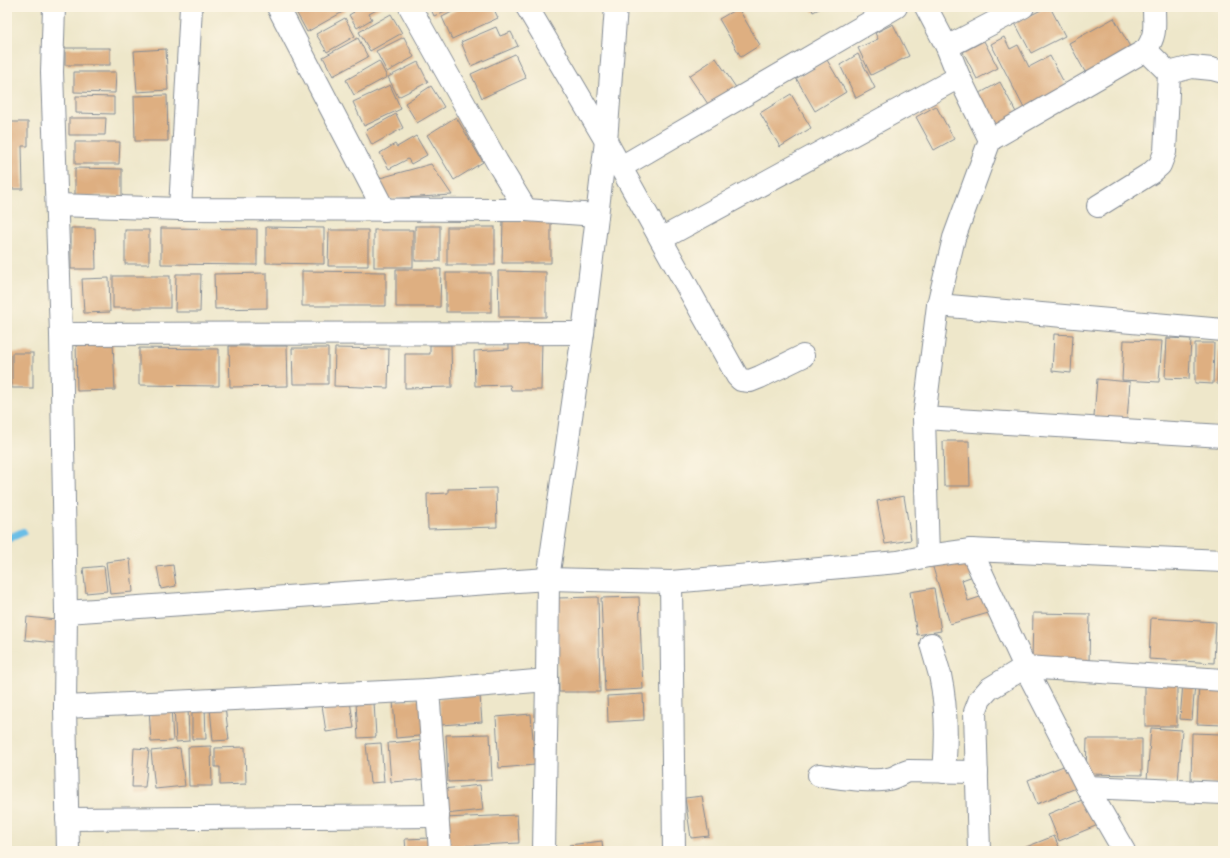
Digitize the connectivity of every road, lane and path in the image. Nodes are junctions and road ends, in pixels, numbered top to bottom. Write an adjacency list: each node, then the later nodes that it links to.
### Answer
1 (54, 7): 19 (street)
2 (191, 7): 21 (street)
3 (278, 7): 22 (street)
4 (410, 7): 23 (street)
5 (527, 7): 17 (street)
6 (616, 7): 17 (street)
7 (896, 7): 18 (street)
8 (926, 7): 11 (street)
9 (1023, 7): 11 (street)
10 (1154, 7): 12 (street)
11 (948, 47): 15 (street)
12 (1146, 50): 14 (street); 16 (street)
13 (1223, 72): 14 (street)
14 (1169, 73): 20 (street)
15 (959, 77): 16 (street); 25 (street)
16 (990, 140): 26 (street)
17 (606, 141): 18 (street); 24 (street)
18 (621, 167): 25 (street)
19 (57, 205): 21 (street); 29 (street)
20 (1098, 206)
21 (180, 208): 22 (street)
22 (384, 210): 23 (street)
23 (526, 210): 24 (street)
24 (597, 214): 28 (street)
25 (661, 239): 30 (street)
26 (938, 305): 27 (street); 31 (street)
27 (1223, 330)
28 (583, 333): 29 (street); 36 (street)
29 (61, 334): 38 (street)
30 (803, 356)
31 (924, 418): 32 (street); 34 (street)
32 (1223, 436)
33 (971, 550): 34 (street); 35 (street); 40 (street)
34 (928, 556): 37 (street)
35 (1223, 561)
36 (548, 579): 37 (street); 38 (street); 41 (street)
37 (672, 582): 55 (street)
38 (66, 612): 44 (street)
39 (931, 644): 45 (street)
40 (1025, 667): 42 (street); 46 (street); 48 (street)
41 (548, 680): 43 (street); 54 (street)
42 (1223, 680)
43 (428, 690): 44 (street); 50 (street)
44 (65, 707): 51 (street)
45 (944, 772): 46 (street); 47 (street)
46 (977, 772): 56 (street)
47 (818, 775)
48 (1087, 787): 49 (street); 57 (street)
49 (1223, 792)
50 (438, 816): 51 (street); 53 (street)
51 (67, 819): 52 (street)
52 (68, 851)
53 (440, 851)
54 (544, 851)
55 (674, 851)
56 (979, 851)
57 (1124, 851)

